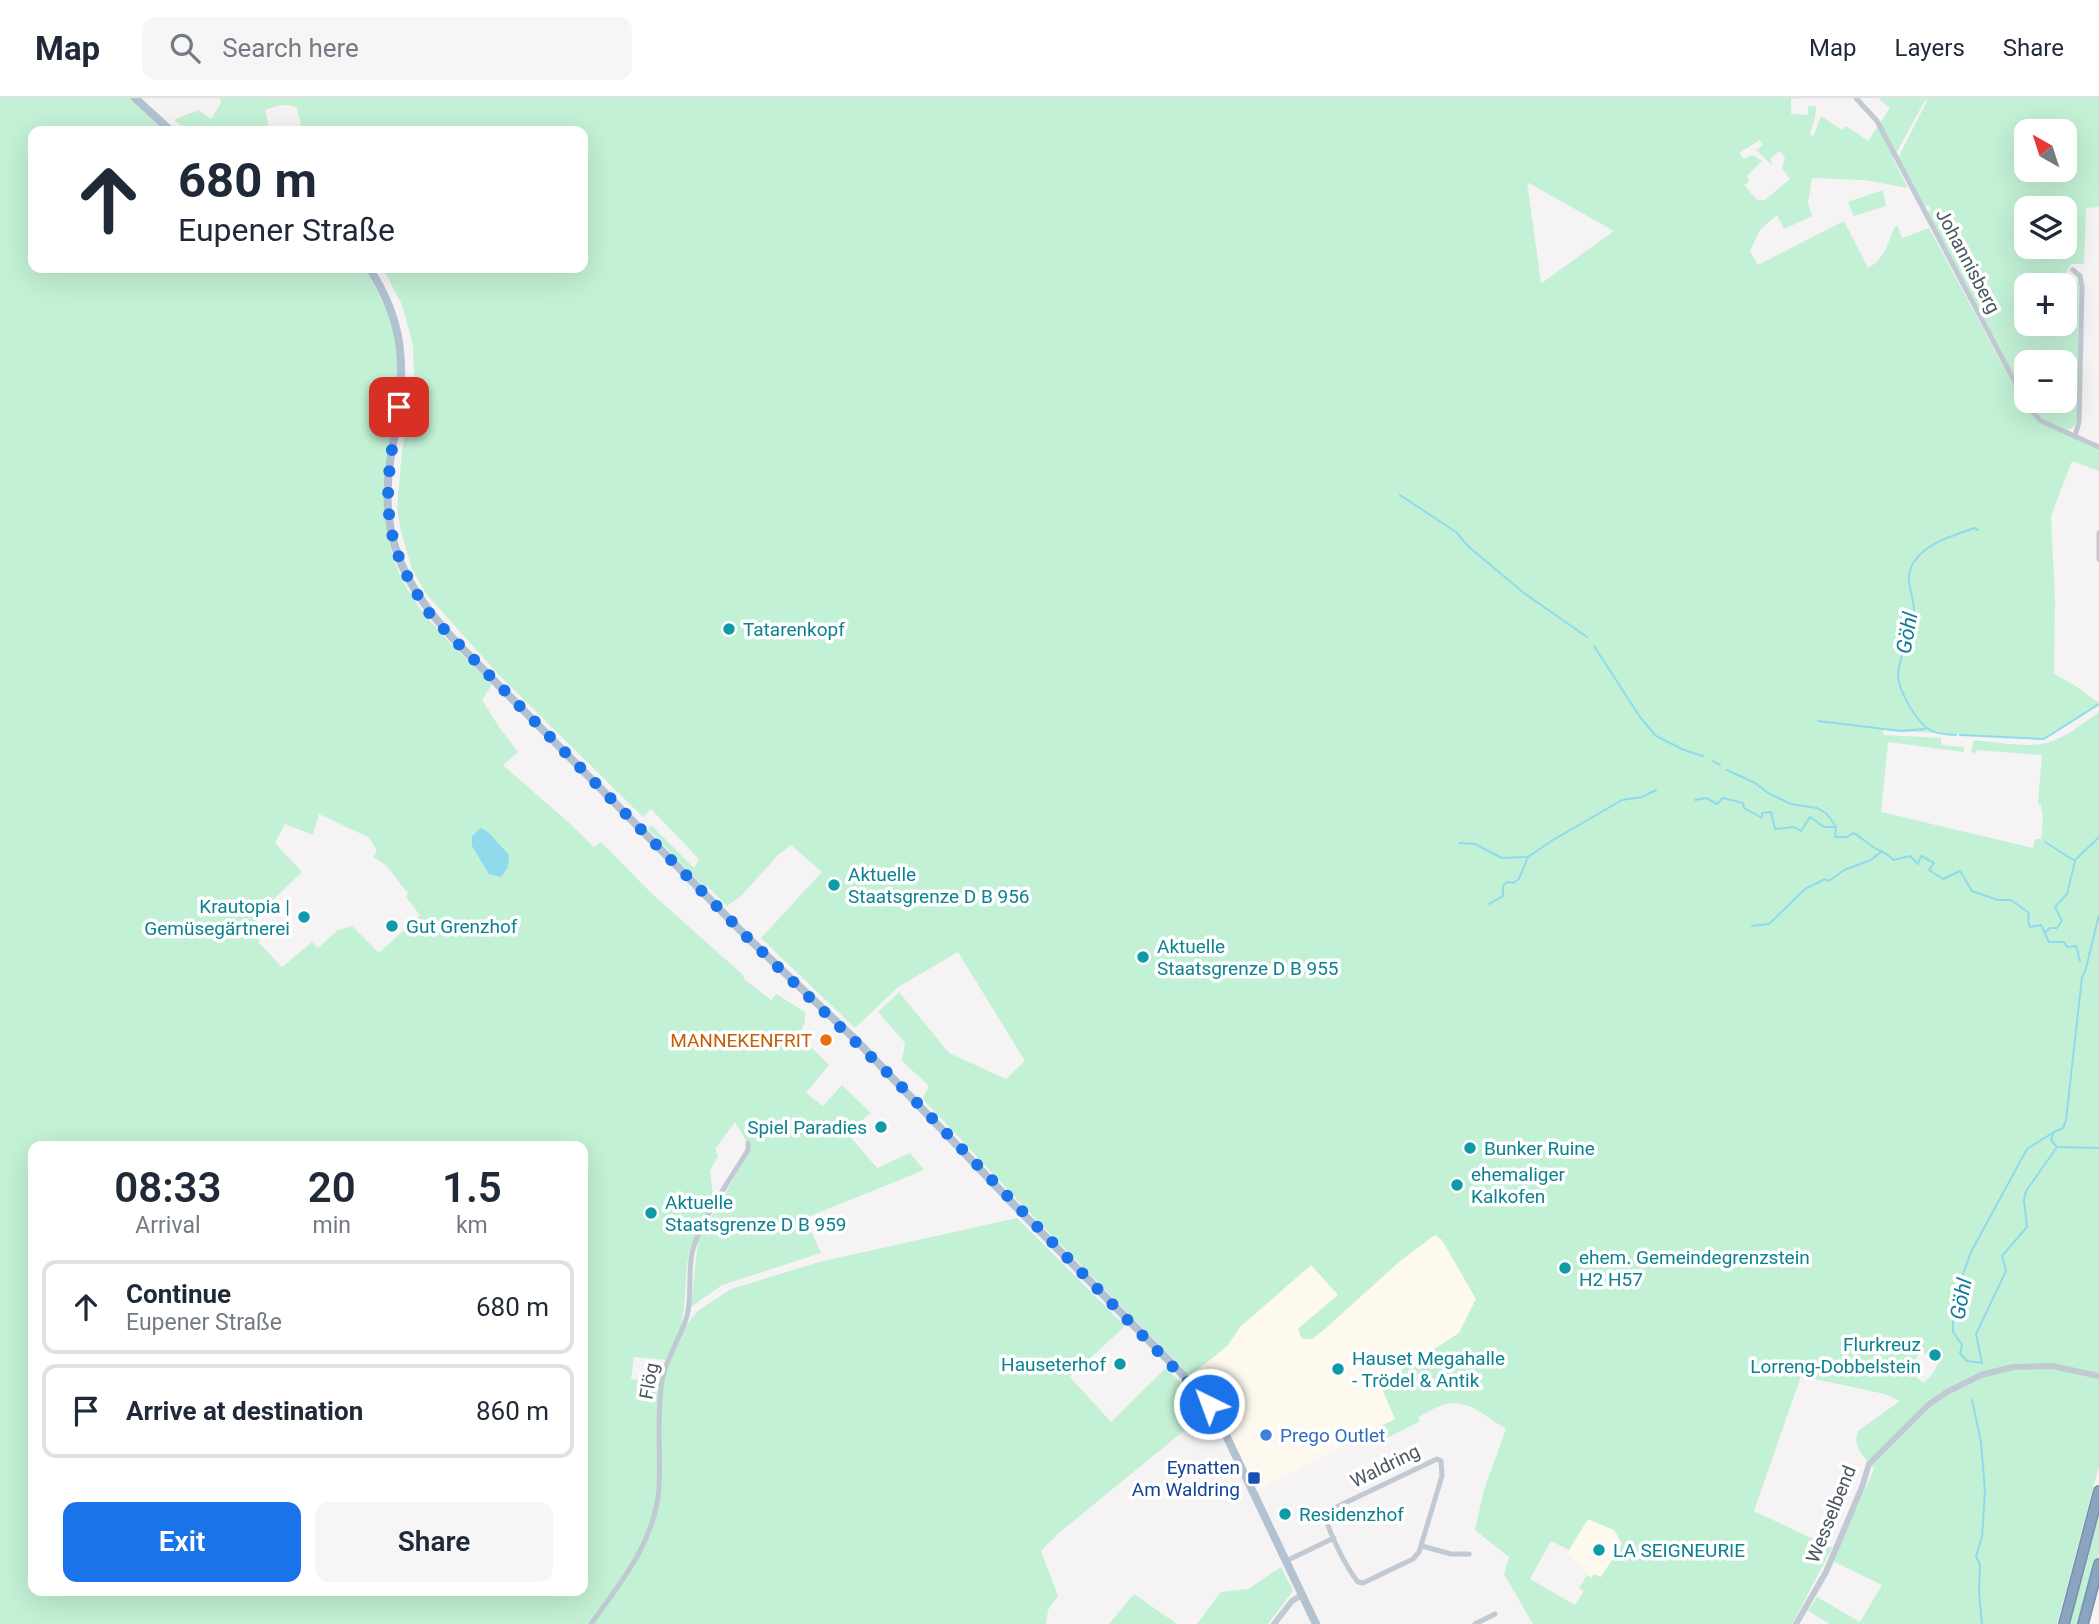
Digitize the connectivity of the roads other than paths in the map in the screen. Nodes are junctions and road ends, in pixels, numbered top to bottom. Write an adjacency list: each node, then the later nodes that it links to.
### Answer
1 (135, 98): 3 (main road)
2 (1856, 98): 6 (street, Johannisberg)
3 (166, 126)
4 (2073, 270): 6 (street)
5 (372, 273): 16 (main road)
6 (2075, 436): 7 (street, Johannisberg)
7 (2099, 447)
8 (2099, 533): 9 (street)
9 (2099, 559)
10 (748, 1143): 20 (street, Flög)
11 (2099, 1376): 24 (street, Wesselbend)
12 (2099, 1491): 25 (highway)
13 (1334, 1538): 14 (street, Waldring); 14 (street, Waldring); 16 (street)
14 (1422, 1546): 15 (street)
15 (1469, 1554)
16 (1286, 1561): 18 (main road)
17 (2099, 1564): 26 (highway)
18 (1302, 1595): 21 (street); 22 (main road)
19 (1495, 1614): 23 (street)
20 (591, 1624)
21 (1274, 1624)
22 (1316, 1624)
23 (1475, 1624)
24 (1796, 1624)
25 (2064, 1624)
26 (2083, 1624)

